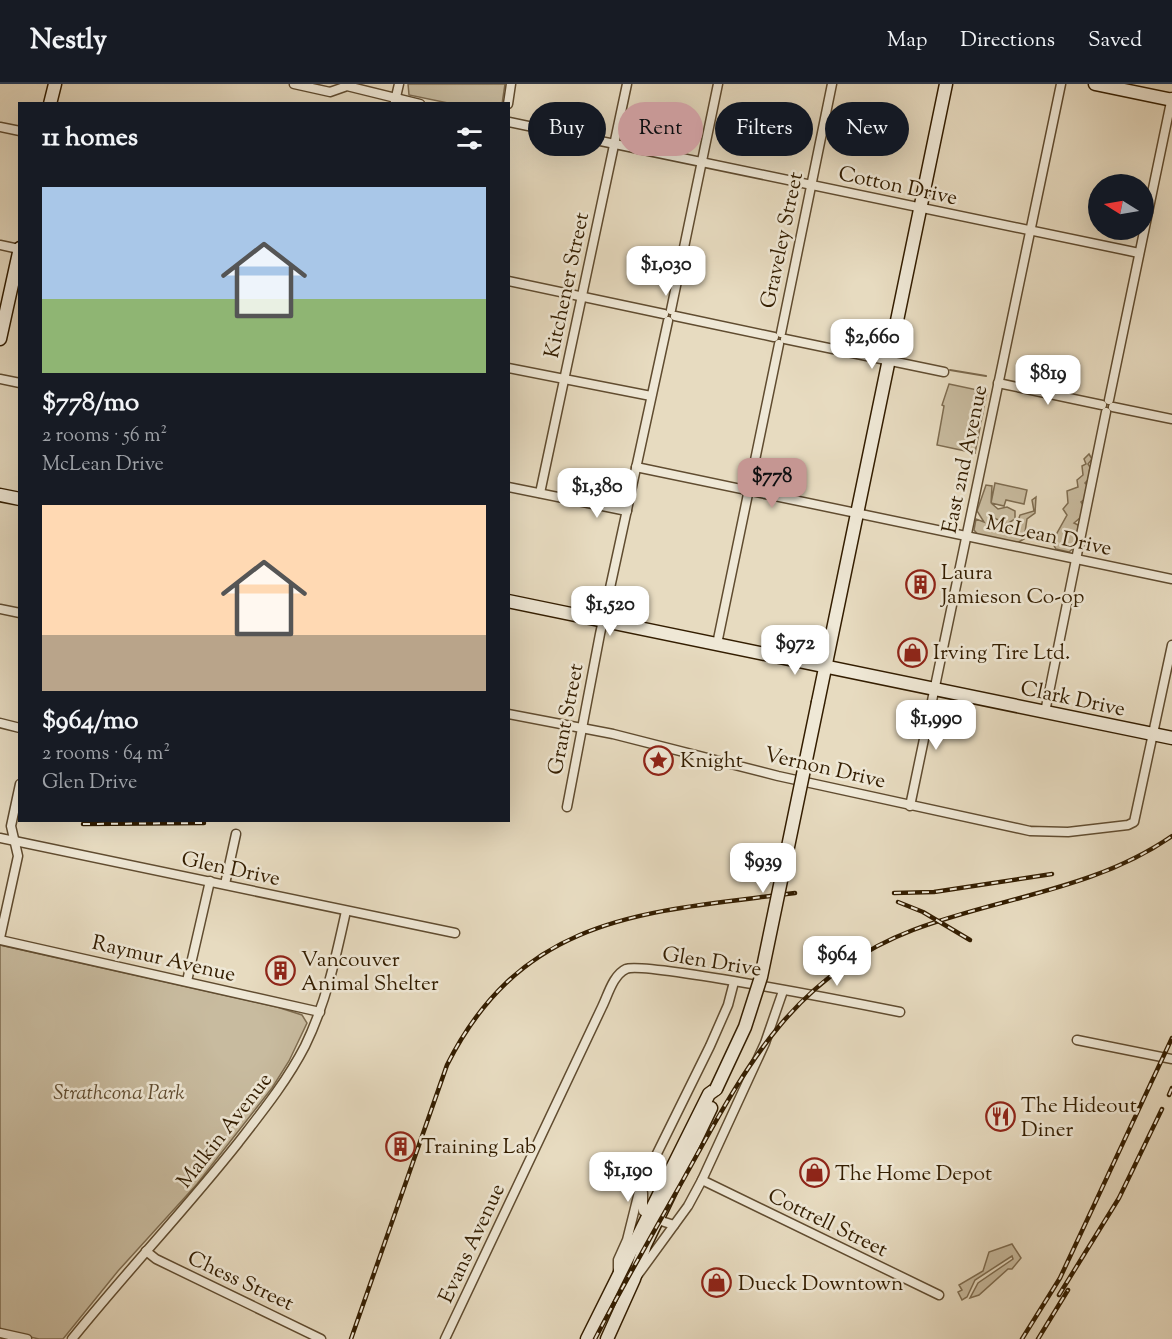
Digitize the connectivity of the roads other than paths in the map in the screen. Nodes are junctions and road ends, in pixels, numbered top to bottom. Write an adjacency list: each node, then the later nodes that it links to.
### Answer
1 (55, 84): 13 (main road)
2 (294, 84): 12 (street)
3 (399, 84): 12 (street)
4 (511, 84): 14 (street)
5 (627, 84): 18 (street, Kitchener Street)
6 (718, 84): 19 (street, Grant Street)
7 (832, 84): 20 (street, Graveley Street)
8 (946, 84): 21 (main road)
9 (1061, 84): 22 (street, East 2nd Avenue)
10 (1095, 84): 11 (main road)
11 (1172, 99): 25 (street)
12 (396, 101)
13 (50, 102)
14 (507, 102)
15 (510, 121): 18 (street, Cotton Drive)
16 (0, 127): 17 (street)
17 (18, 131)
18 (615, 144): 19 (street, Cotton Drive); 28 (street, Kitchener Street)
19 (702, 162): 20 (street, Cotton Drive); 29 (street, Grant Street)
20 (811, 185): 21 (street, Cotton Drive); 30 (street, Graveley Street)
21 (920, 207): 22 (street, Cotton Drive); 32 (main road)
22 (1030, 230): 25 (street, Cotton Drive); 38 (street, East 2nd Avenue)
23 (0, 245): 24 (street)
24 (18, 249)
25 (1139, 253): 40 (street)
26 (18, 267): 31 (main road)
27 (510, 281): 28 (street)
28 (583, 297): 29 (street); 36 (street, Kitchener Street)
29 (670, 315): 30 (street); 39 (street, Grant Street)
30 (780, 338): 32 (street); 44 (street, Graveley Street)
31 (0, 339)
32 (889, 361): 34 (street); 49 (main road)
33 (510, 368): 36 (street)
34 (944, 372)
35 (0, 379): 37 (street)
36 (564, 379): 39 (street); 45 (street, Kitchener Street)
37 (18, 383)
38 (998, 383): 40 (street); 50 (street, East 2nd Avenue)
39 (651, 396): 42 (street, Grant Street)
40 (1107, 406): 41 (street); 51 (street)
41 (1172, 419)
42 (636, 467): 44 (street, McLean Drive); 48 (street, Grant Street)
43 (510, 487): 45 (street)
44 (747, 490): 49 (street, McLean Drive); 57 (street, Graveley Street)
45 (540, 494): 48 (street)
46 (0, 495): 47 (main road)
47 (18, 499)
48 (627, 511): 56 (street, Grant Street)
49 (857, 513): 50 (street, McLean Drive); 59 (main road)
50 (966, 536): 51 (street, McLean Drive); 60 (street, East 2nd Avenue)
51 (1076, 559): 52 (street, McLean Drive); 61 (street)
52 (1172, 579)
53 (510, 601): 56 (main road, Clark Drive)
54 (0, 609): 55 (street)
55 (18, 613)
56 (603, 620): 57 (main road, Clark Drive); 65 (street, Grant Street)
57 (717, 644): 59 (main road, Clark Drive)
58 (1172, 645): 66 (street)
59 (825, 668): 60 (main road, Clark Drive); 89 (main road, bridge)
60 (935, 690): 61 (main road, Clark Drive); 69 (street, East 2nd Avenue)
61 (1045, 712): 66 (main road, Clark Drive)
62 (510, 714): 65 (street, Vernon Drive)
63 (0, 723): 64 (street)
64 (18, 728)
65 (582, 728): 69 (street, Vernon Drive); 70 (street, Grant Street)
66 (1154, 734): 67 (main road, Clark Drive); 69 (street, Vernon Drive)
67 (1172, 738)
68 (18, 793): 73 (street)
69 (910, 806)
70 (567, 807)
71 (236, 834): 75 (street)
72 (0, 838): 73 (street, Glen Drive)
73 (16, 841): 74 (street, Glen Drive); 78 (street)
74 (210, 881): 75 (street, Glen Drive); 80 (street)
75 (225, 884): 76 (street, Glen Drive)
76 (346, 911): 77 (street, Glen Drive); 83 (street, Malkin Avenue)
77 (455, 933)
78 (0, 939): 80 (street, Raymur Avenue)
79 (625, 969): 81 (street, Glen Drive); 99 (street, Evans Avenue)
80 (187, 981): 83 (street, Raymur Avenue)
81 (734, 982): 82 (street, Glen Drive); 87 (street)
82 (783, 991): 84 (street, Glen Drive); 88 (street)
83 (320, 1012): 91 (street, Malkin Avenue)
84 (900, 1012)
85 (1077, 1040): 86 (street)
86 (1172, 1059)
87 (648, 1176): 89 (street); 92 (street)
88 (702, 1180): 90 (street); 94 (street, Cottrell Street)
89 (653, 1217): 90 (street); 92 (main road); 93 (main road)
90 (674, 1225): 93 (street)
91 (146, 1251): 97 (street, Malkin Avenue); 98 (street, Chess Street)
92 (618, 1277): 100 (main road)
93 (634, 1278): 101 (main road)
94 (939, 1295)
95 (0, 1333): 96 (street)
96 (27, 1339)
97 (72, 1339)
98 (321, 1339)
99 (445, 1339)
100 (587, 1339)
101 (607, 1339)

